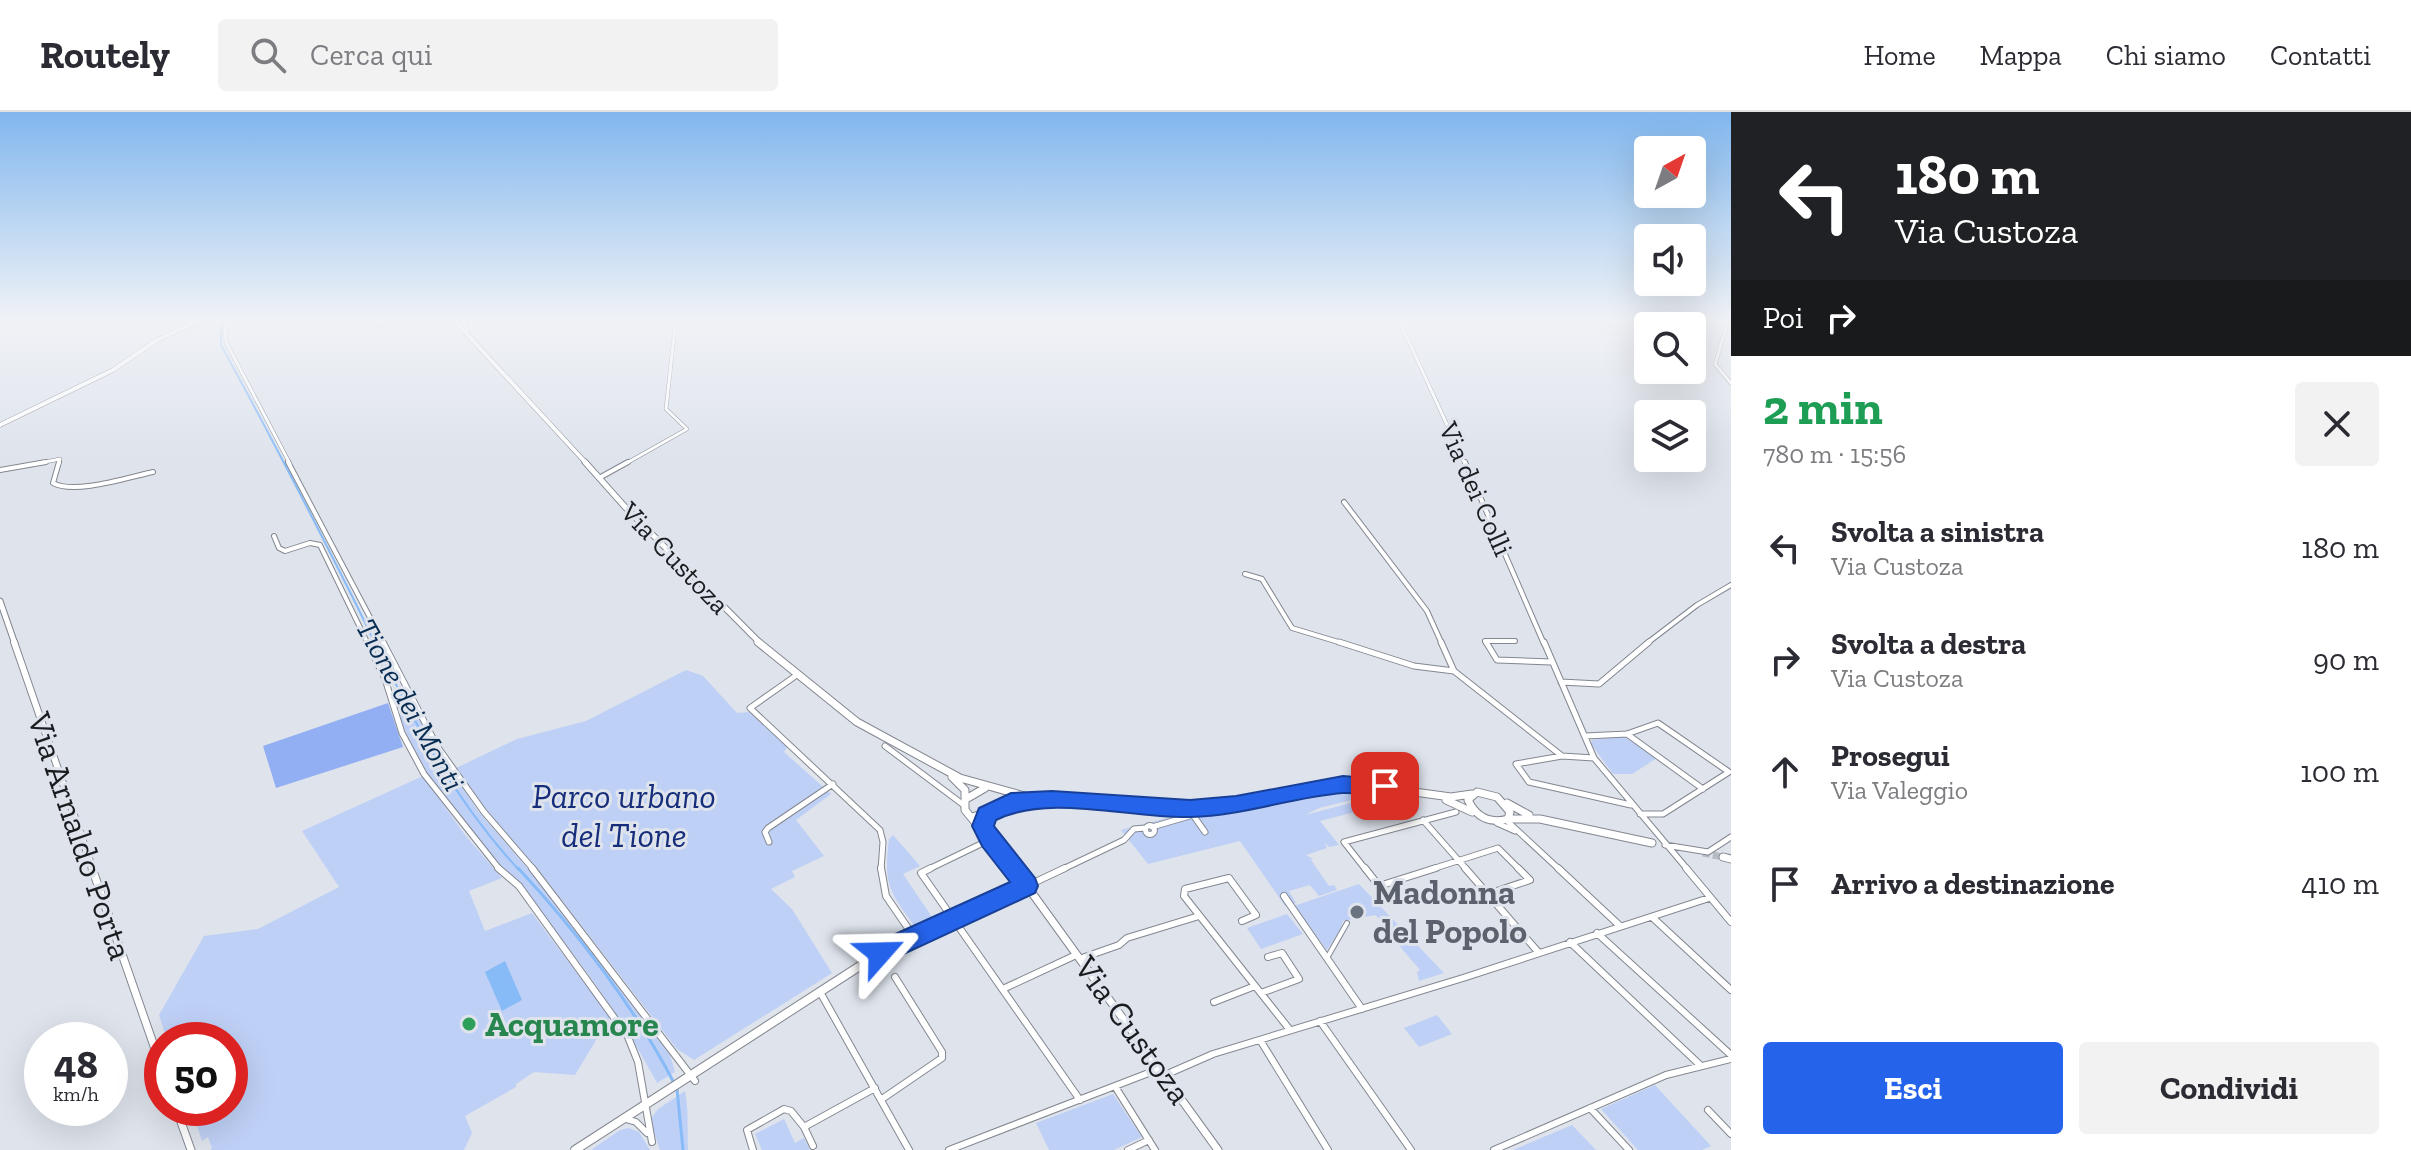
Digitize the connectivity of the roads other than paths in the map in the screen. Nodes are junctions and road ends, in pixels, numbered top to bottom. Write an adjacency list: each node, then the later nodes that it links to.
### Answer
1 (118, 366): 8 (street)
2 (239, 366): 89 (street)
3 (498, 366): 11 (main road, Via Custoza)
4 (671, 366): 11 (street)
5 (1421, 366): 18 (street, Via dei Colli)
6 (1717, 366): 7 (street)
7 (1731, 383)
8 (0, 425)
9 (0, 470): 10 (street)
10 (153, 472)
11 (599, 478): 27 (main road, Via Custoza)
12 (1344, 502): 19 (street)
13 (274, 536): 94 (street)
14 (1245, 574): 19 (street)
15 (1730, 585): 21 (street)
16 (0, 601): 83 (street, Via Arnaldo Porta)
17 (1515, 641): 18 (street)
18 (1551, 662): 21 (street, Via dei Colli)
19 (1454, 671): 25 (street)
20 (794, 677): 29 (street)
21 (1561, 682): 23 (street, Via dei Colli)
22 (1627, 734): 23 (street); 28 (street); 31 (street)
23 (1585, 736): 26 (street, Via dei Colli)
24 (885, 746): 36 (street, Via Custoza)
25 (1562, 756): 26 (street); 37 (street)
26 (1594, 758): 37 (street, Via dei Colli)
27 (929, 762): 30 (main road, Via Custoza); 36 (main road, Via Custoza)
28 (1729, 773): 31 (street)
29 (833, 784): 52 (street); 68 (street)
30 (989, 788): 34 (main road, Via Custoza); 36 (main road); 39 (main road, Via Custoza)
31 (1703, 789): 40 (street)
32 (1472, 794): 33 (main road); 35 (main road); 42 (main road)
33 (1431, 795): 34 (main road); 42 (main road)
34 (1052, 800): 39 (main road)
35 (1502, 800): 44 (main road); 45 (main road)
36 (965, 803): 41 (main road, Via Custoza)
37 (1633, 805): 40 (street, Via dei Colli)
38 (1456, 812): 46 (street)
39 (989, 813): 41 (main road); 51 (main road)
40 (1640, 814): 54 (street, Via dei Colli)
41 (972, 817): 51 (main road, Via Custoza)
42 (1482, 818): 47 (main road)
43 (1529, 818): 44 (main road); 45 (main road); 49 (street)
44 (1507, 819): 47 (main road); 49 (street)
45 (1540, 819): 53 (main road)
46 (1423, 820): 55 (street); 55 (street)
47 (1494, 822): 49 (street)
48 (1205, 832): 56 (street)
49 (1524, 837): 66 (street)
50 (1731, 837): 54 (street)
51 (988, 838): 56 (main road, Via Custoza); 62 (street)
52 (769, 842)
53 (1652, 843)
54 (1665, 845): 59 (street, Via dei Colli)
55 (1458, 860): 57 (street); 57 (street)
56 (1027, 886): 62 (main road); 71 (street, Via Custoza)
57 (1488, 894): 70 (street)
58 (1284, 896): 73 (street)
59 (1709, 898): 61 (street); 64 (street, Via dei Colli)
60 (1200, 916): 63 (street); 71 (street); 75 (street)
61 (1652, 917): 66 (street); 78 (street)
62 (956, 919): 68 (main road); 76 (street)
63 (1242, 921)
64 (1731, 922)
65 (1347, 923): 73 (street)
66 (1620, 926): 67 (street)
67 (1597, 933): 69 (street); 86 (street)
68 (914, 937): 77 (main road)
69 (1570, 942): 70 (street); 87 (street)
70 (1539, 953): 81 (street)
71 (1080, 956): 76 (street); 88 (street, Via Custoza)
72 (1268, 957): 79 (street)
73 (1326, 959): 81 (street)
74 (895, 977): 92 (street)
75 (1255, 986): 79 (street); 80 (street)
76 (1004, 989): 93 (street)
77 (819, 990): 89 (main road); 90 (street)
78 (1731, 990)
79 (1261, 993): 84 (street)
80 (1214, 1002)
81 (1362, 1009): 82 (street)
82 (1320, 1021): 84 (street); 113 (street)
83 (146, 1022)
84 (1290, 1030): 85 (street)
85 (1260, 1040): 88 (street); 112 (street)
86 (1731, 1057): 87 (street)
87 (1700, 1065): 95 (street)
88 (1163, 1072): 91 (street); 111 (street, Via Custoza)
89 (693, 1077): 94 (main road)
90 (875, 1088): 92 (street); 99 (street)
91 (1116, 1088): 93 (street); 101 (street)
92 (882, 1099): 107 (street)
93 (1080, 1100): 108 (street)
94 (644, 1105): 97 (main road); 102 (street)
95 (1589, 1107): 114 (street); 115 (street)
96 (1708, 1110): 100 (street)
97 (621, 1120): 102 (street); 105 (main road)
98 (182, 1126): 104 (street)
99 (804, 1127): 103 (street); 106 (street)
100 (1731, 1134)
101 (1149, 1140): 109 (street); 110 (street)
102 (654, 1146)
103 (813, 1146)
104 (191, 1150)
105 (575, 1150)
106 (753, 1150)
107 (909, 1150)
108 (949, 1150)
109 (1128, 1150)
110 (1155, 1150)
111 (1218, 1150)
112 (1328, 1150)
113 (1411, 1150)
114 (1494, 1150)
115 (1629, 1150)

